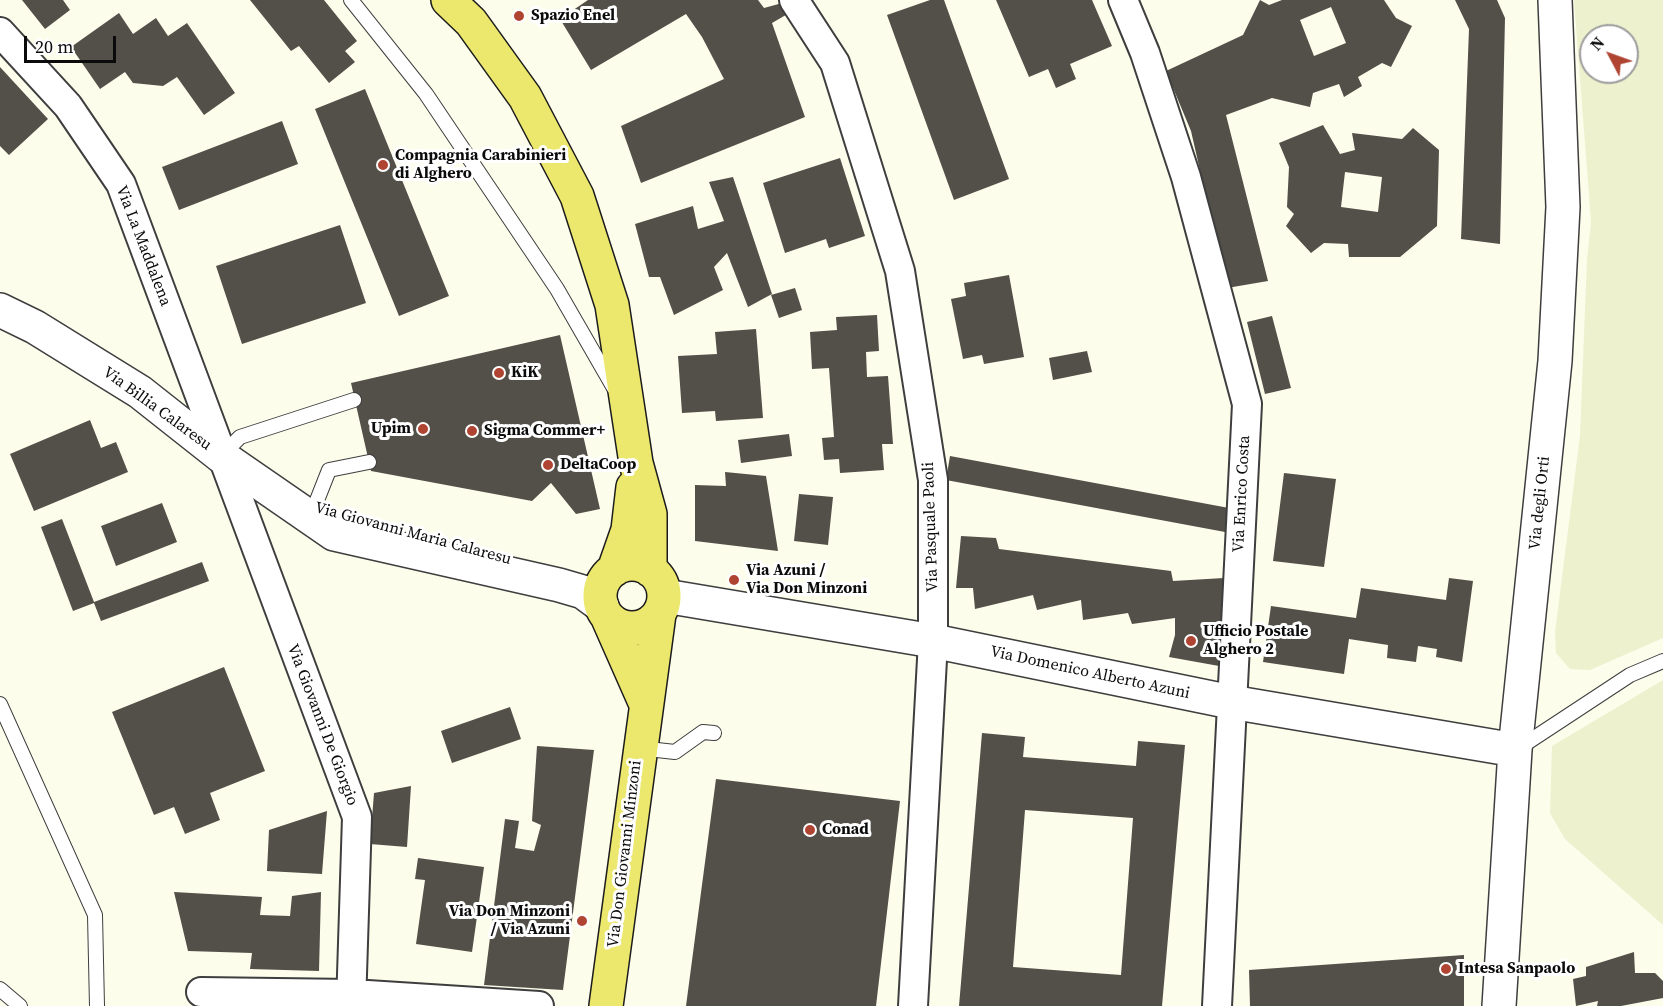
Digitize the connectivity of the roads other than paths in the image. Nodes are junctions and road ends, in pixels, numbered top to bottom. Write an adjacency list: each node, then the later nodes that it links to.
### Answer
1 (351, 0): 9 (lane)
2 (448, 0): 9 (main road, Via Don Giovanni Minzoni)
3 (794, 0): 17 (street, Via Pasquale Paoli)
4 (1123, 0): 20 (street, Via Enrico Costa)
5 (1555, 0): 24 (street, Via degli Orti)
6 (0, 32): 10 (street, Via La Maddalena)
7 (0, 310): 10 (street, Via Billia Calaresu)
8 (354, 400): 10 (lane)
9 (627, 411): 12 (main road, Via Don Giovanni Minzoni)
10 (221, 456): 13 (street, Via Billia Calaresu); 27 (street, Via Giovanni De Giorgio)
11 (369, 462): 14 (lane)
12 (636, 463): 15 (main road, Via Don Giovanni Minzoni); 16 (main road, Via Don Giovanni Minzoni)
13 (279, 495): 14 (street, Via Giovanni Maria Calaresu); 15 (street, Via Giovanni Maria Calaresu)
14 (314, 508): 15 (street, Via Giovanni Maria Calaresu)
15 (607, 592): 16 (main road); 16 (main road); 19 (main road)
16 (658, 593): 17 (street, Via Domenico Alberto Azuni); 19 (main road, Via Don Giovanni Minzoni)
17 (933, 642): 20 (street, Via Domenico Alberto Azuni); 32 (street, Via Pasquale Paoli)
18 (1663, 661): 24 (lane)
19 (645, 702): 23 (main road, Via Don Giovanni Minzoni)
20 (1231, 702): 24 (street, Via Domenico Alberto Azuni); 33 (street, Via Enrico Costa)
21 (0, 705): 29 (lane)
22 (714, 733): 23 (lane)
23 (639, 748): 31 (main road, Via Don Giovanni Minzoni)
24 (1515, 750): 34 (street, Via degli Orti)
25 (0, 989): 28 (lane)
26 (201, 992): 27 (street)
27 (352, 1000): 30 (street)
28 (20, 1006)
29 (97, 1006)
30 (539, 1006)
31 (606, 1006)
32 (913, 1006)
33 (1217, 1006)
34 (1499, 1006)

